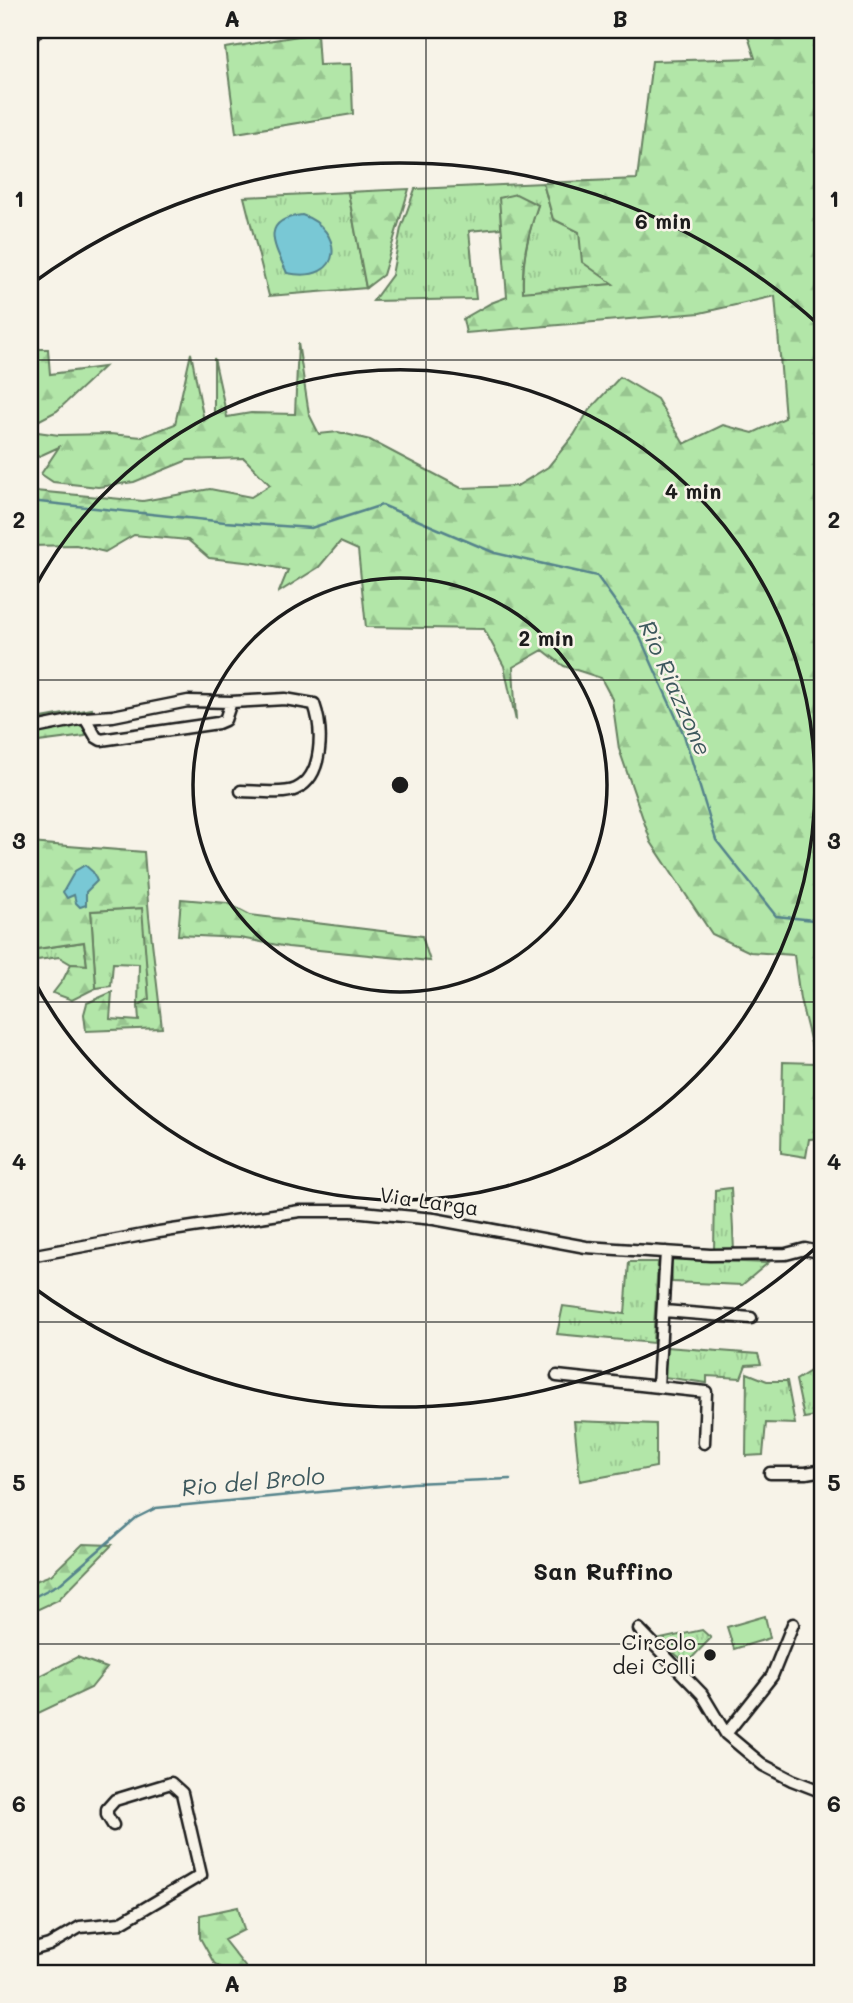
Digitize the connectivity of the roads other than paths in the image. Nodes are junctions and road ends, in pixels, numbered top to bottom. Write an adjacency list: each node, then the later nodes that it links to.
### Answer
1 (37, 30): 2 (street)
2 (30, 38)
3 (231, 702): 4 (street); 4 (street); 6 (street)
4 (85, 718): 5 (street)
5 (30, 729)
6 (241, 791)
7 (822, 1251): 8 (street, Via Larga)
8 (666, 1252): 9 (street, Via Larga); 10 (street)
9 (30, 1256)
10 (664, 1311): 11 (street); 13 (street)
11 (751, 1318)
12 (557, 1376): 13 (street)
13 (658, 1386): 14 (street)
14 (704, 1443)
15 (823, 1470): 16 (street)
16 (770, 1473)
17 (793, 1624): 19 (street)
18 (639, 1629): 19 (street)
19 (726, 1734): 20 (street)
20 (823, 1792)
21 (113, 1825): 22 (street)
22 (30, 1948)

